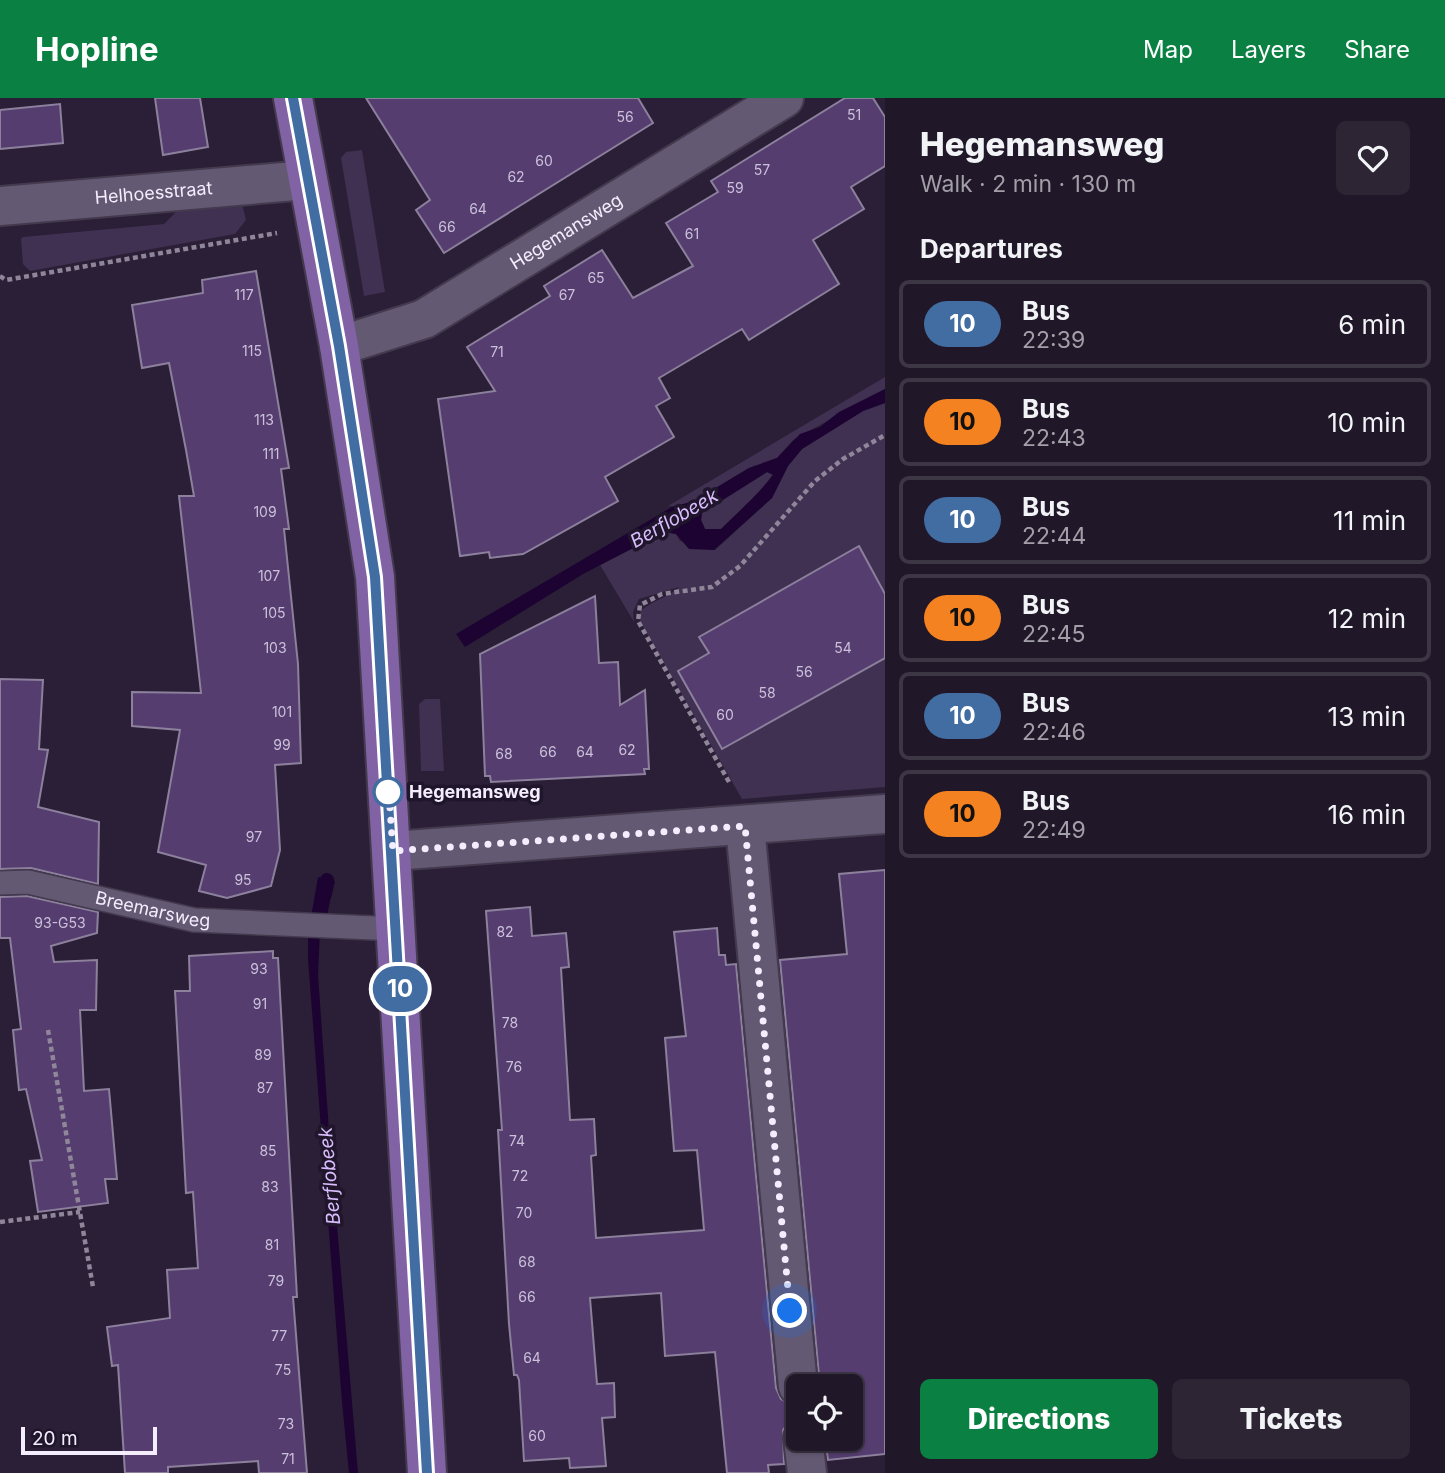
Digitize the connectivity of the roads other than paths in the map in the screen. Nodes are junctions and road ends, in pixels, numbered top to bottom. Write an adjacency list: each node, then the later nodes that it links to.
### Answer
1 (293, 98): 3 (main road)
2 (784, 98): 5 (street, Hegemansweg)
3 (307, 180): 4 (street, Helhoesstraat); 5 (main road)
4 (0, 206)
5 (339, 346): 8 (main road)
6 (885, 814): 7 (street)
7 (749, 826): 8 (street); 11 (street)
8 (393, 851): 10 (main road)
9 (0, 883): 10 (lane, Breemarsweg)
10 (397, 929): 13 (main road)
11 (797, 1374)
12 (804, 1451): 14 (street)
13 (427, 1473)
14 (807, 1473)

